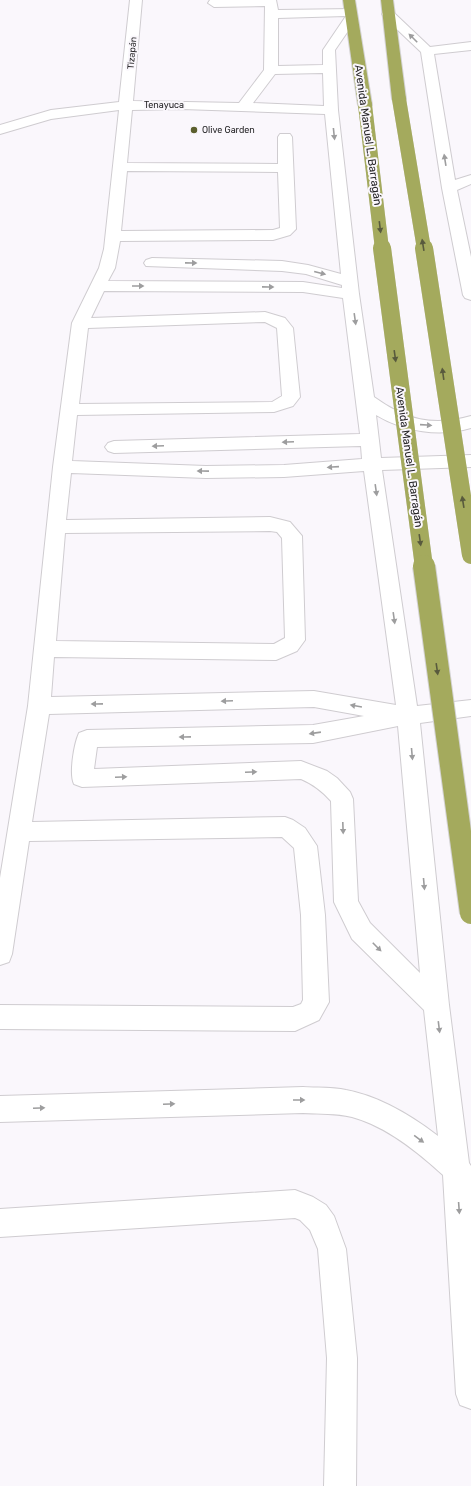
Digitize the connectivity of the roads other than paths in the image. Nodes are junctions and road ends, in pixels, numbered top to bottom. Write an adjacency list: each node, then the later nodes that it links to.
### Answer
1 (136, 0): 10 (street, Tizapán)
2 (214, 3): 5 (street)
3 (387, 7): 7 (street, one-way to 3); 34 (highway, one-way to 3, bridge)
4 (350, 10): 5 (street); 8 (street); 40 (highway, Avenida Manuel L. Barragán, one-way to 40, bridge)
5 (272, 14): 9 (street)
6 (471, 46): 7 (street)
7 (427, 52): 18 (street, one-way to 7)
8 (329, 69): 9 (street); 12 (street)
9 (272, 70): 11 (street)
10 (127, 106): 11 (street, Tenayuca); 13 (street, Tenayuca); 15 (street, Tizapán)
11 (243, 107): 12 (street, Tenayuca)
12 (331, 110): 22 (street, one-way to 22)
13 (0, 130)
14 (285, 137): 16 (street)
15 (120, 167): 16 (street); 19 (street, Tizapán)
16 (285, 168): 19 (street)
17 (471, 179): 18 (street)
18 (449, 188): 23 (street)
19 (112, 236): 21 (street, Tizapán)
20 (152, 262): 22 (street, one-way to 22)
21 (99, 286): 22 (street, one-way to 22); 24 (street, Tizapán)
22 (351, 288): 25 (street, one-way to 25)
23 (471, 295)
24 (80, 323): 26 (street, Tizapán); 26 (street)
25 (366, 399): 27 (street, one-way to 27); 28 (street)
26 (69, 410): 32 (street, Tizapán)
27 (471, 422)
28 (369, 440): 29 (street, one-way to 29); 31 (street)
29 (114, 447)
30 (471, 460): 31 (street)
31 (372, 464): 32 (street, one-way to 32); 38 (street, one-way to 38)
32 (62, 467): 33 (street, Tizapán)
33 (56, 527): 35 (street, Tizapán); 35 (street)
34 (471, 555)
35 (45, 649): 36 (street, Tizapán)
36 (39, 706): 38 (street, one-way to 36); 39 (street, Tizapán)
37 (471, 708): 38 (street)
38 (408, 716): 42 (street, one-way to 42); 42 (street, one-way to 42)
39 (20, 832): 41 (street, Tizapán); 43 (street)
40 (471, 913)
41 (0, 954)
42 (436, 1005): 45 (street, one-way to 45)
43 (0, 1017)
44 (0, 1109): 45 (street, one-way to 45)
45 (464, 1179): 47 (street, one-way to 47)
46 (0, 1223): 48 (street)
47 (471, 1392)
48 (340, 1486)

